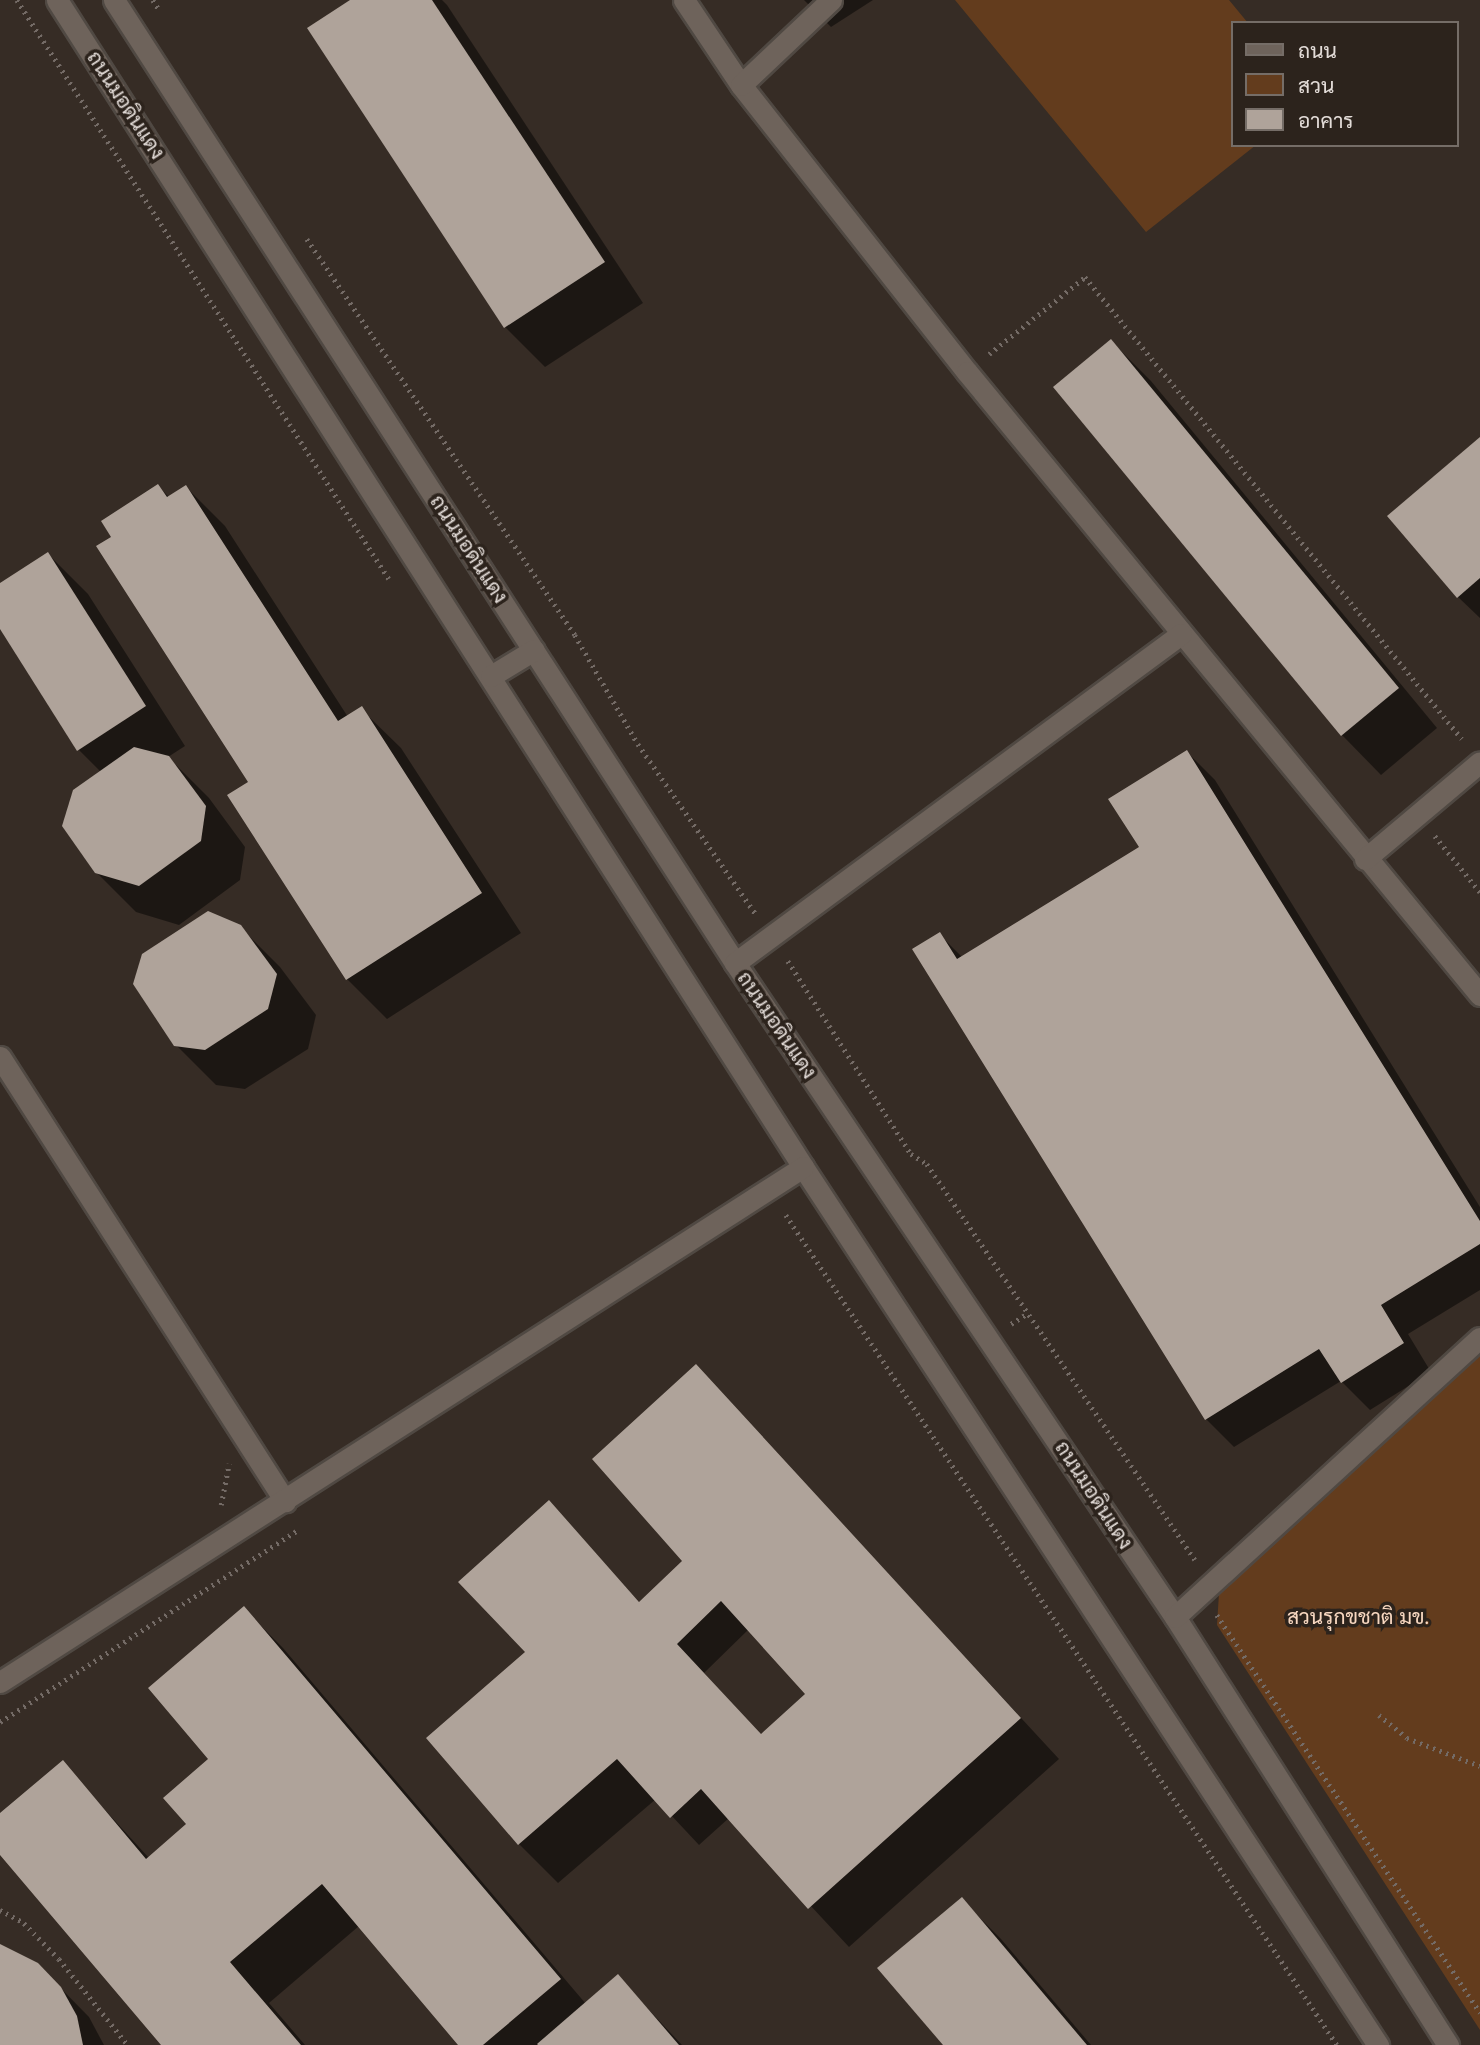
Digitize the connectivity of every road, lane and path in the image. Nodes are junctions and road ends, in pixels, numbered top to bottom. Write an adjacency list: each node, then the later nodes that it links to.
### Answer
1 (57, 0): 12 (street, ถนนมอดินแดง)
2 (114, 0): 11 (street, ถนนมอดินแดง)
3 (153, 0): 6 (path)
4 (684, 0): 7 (street)
5 (831, 0): 7 (street)
6 (168, 23)
7 (741, 85): 9 (street)
8 (303, 234): 17 (path)
9 (967, 372): 10 (street); 13 (path)
10 (1181, 634): 15 (street); 17 (street)
11 (534, 650): 12 (street); 18 (street, ถนนมอดินแดง)
12 (491, 676): 21 (street, ถนนมอดินแดง)
13 (1476, 756): 15 (street)
14 (1444, 829): 16 (path)
15 (1365, 859): 19 (street)
16 (1480, 892)
17 (773, 937): 18 (street); 26 (path)
18 (735, 963): 27 (street, ถนนมอดินแดง)
19 (1480, 995)
20 (0, 1058): 24 (street)
21 (803, 1167): 24 (street); 36 (street, ถนนมอดินแดง)
22 (776, 1222): 35 (path)
23 (1480, 1338): 26 (street)
24 (285, 1501): 28 (street)
25 (308, 1523): 30 (path)
26 (1212, 1585): 27 (street); 33 (path)
27 (1175, 1617): 37 (street, ถนนมอดินแดง)
28 (0, 1682)
29 (1379, 1715): 31 (path)
30 (0, 1723)
31 (1480, 1766)
32 (0, 1910): 34 (path)
33 (1480, 2013)
34 (128, 2045)
35 (1337, 2045)
36 (1378, 2045)
37 (1448, 2045)

